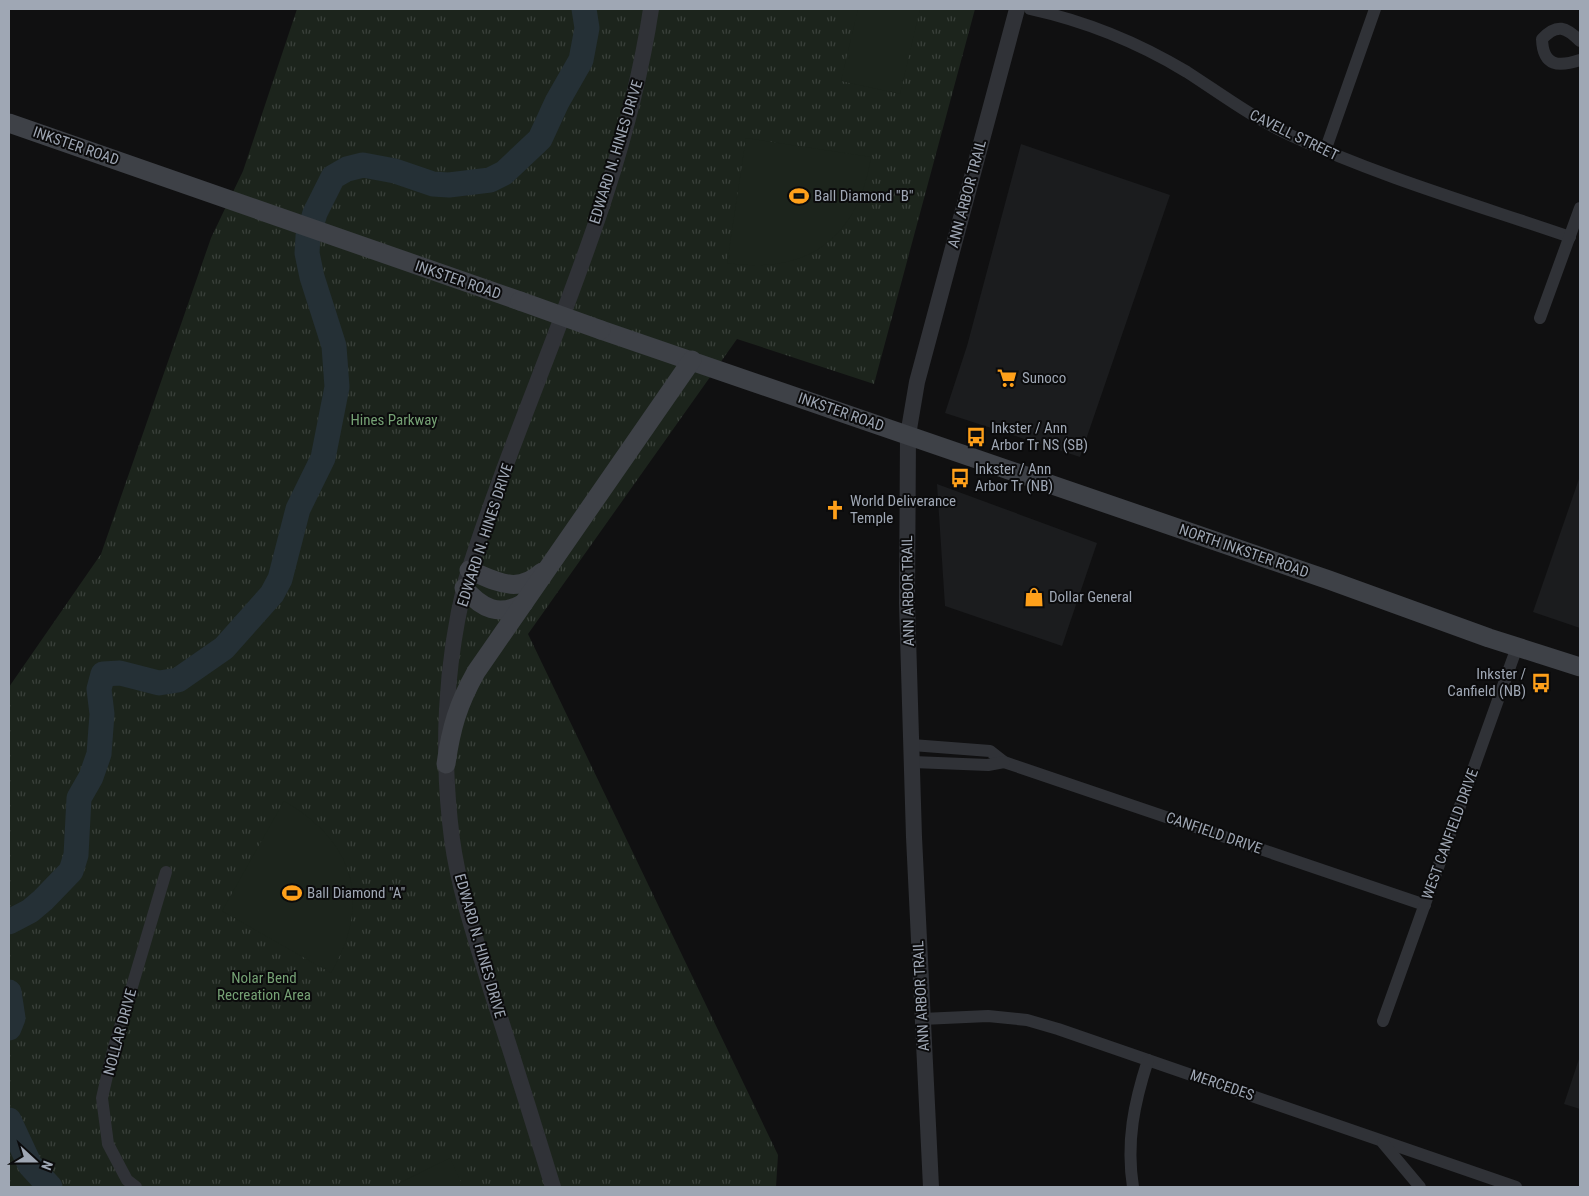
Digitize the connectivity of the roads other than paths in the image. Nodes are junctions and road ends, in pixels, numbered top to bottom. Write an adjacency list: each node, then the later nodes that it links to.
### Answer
1 (651, 9): 15 (street, EDWARD N. HINES DRIVE)
2 (1017, 9): 13 (street, ANN ARBOR TRAIL)
3 (1030, 9): 8 (street, CAVELL STREET)
4 (1375, 9): 8 (street)
5 (1580, 41): 6 (street)
6 (1580, 60)
7 (9, 124): 12 (main road, INKSTER ROAD, bridge)
8 (1325, 151): 10 (street, CAVELL STREET)
9 (1580, 208): 10 (street)
10 (1570, 237): 11 (street)
11 (1540, 318)
12 (692, 360): 13 (main road, INKSTER ROAD); 14 (main road)
13 (908, 435): 17 (main road, NORTH INKSTER ROAD); 19 (street, ANN ARBOR TRAIL)
14 (552, 563): 15 (main road); 16 (main road)
15 (467, 579): 16 (main road); 20 (street, EDWARD N. HINES DRIVE)
16 (524, 603): 20 (main road)
17 (1517, 647): 18 (main road, NORTH INKSTER ROAD); 22 (street, WEST CANFIELD DRIVE)
18 (1580, 667)
19 (912, 753): 22 (street, CANFIELD DRIVE); 23 (street, ANN ARBOR TRAIL)
20 (446, 764): 28 (street, EDWARD N. HINES DRIVE)
21 (166, 872): 27 (street, NOLLAR DRIVE)
22 (1425, 905): 24 (street, WEST CANFIELD DRIVE)
23 (922, 1019): 25 (street, MERCEDES); 29 (street, ANN ARBOR TRAIL)
24 (1383, 1021)
25 (1148, 1060): 26 (street, MERCEDES); 30 (street)
26 (1381, 1141): 31 (street); 32 (street, MERCEDES)
27 (136, 1187)
28 (554, 1187)
29 (931, 1187)
30 (1133, 1187)
31 (1420, 1187)
32 (1516, 1187)

